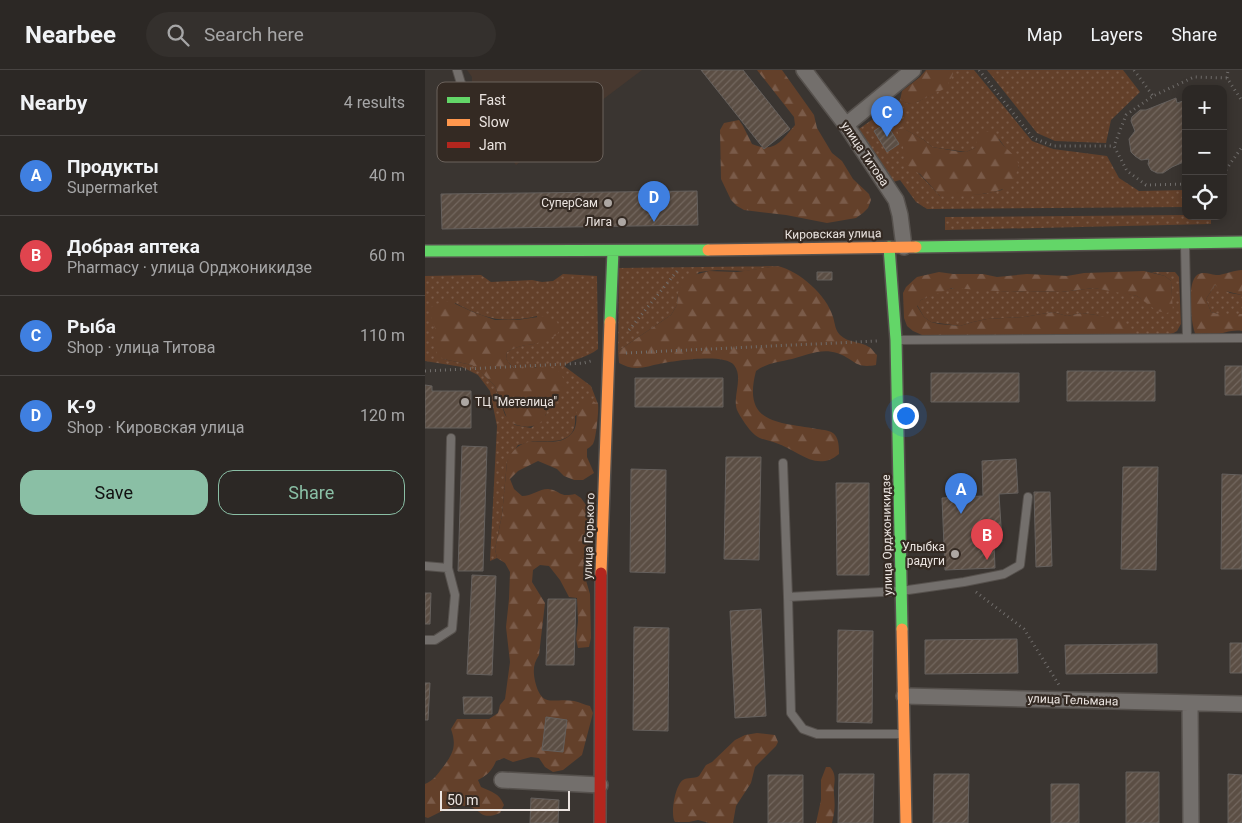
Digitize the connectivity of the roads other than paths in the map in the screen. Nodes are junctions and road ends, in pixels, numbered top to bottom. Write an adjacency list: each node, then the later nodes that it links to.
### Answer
1 (457, 70): 4 (lane)
2 (804, 70): 5 (street, улица Титова)
3 (913, 70): 5 (street)
4 (461, 82)
5 (846, 125): 8 (street, улица Титова)
6 (1185, 242): 7 (street, Кировская улица); 8 (street, Кировская улица); 11 (lane)
7 (1242, 242)
8 (897, 247): 10 (street, Кировская улица); 13 (street, улица Орджоникидзе)
9 (425, 250): 10 (street, Кировская улица)
10 (613, 251): 27 (street, улица Горького)
11 (1187, 338): 12 (lane); 13 (lane)
12 (1242, 338)
13 (896, 340): 19 (street, улица Орджоникидзе)
14 (451, 438): 18 (lane)
15 (783, 463): 20 (lane)
16 (1028, 498): 19 (lane)
17 (425, 566): 18 (lane)
18 (448, 568): 21 (lane)
19 (901, 591): 20 (lane); 22 (street, улица Орджоникидзе)
20 (788, 597): 25 (lane)
21 (425, 640)
22 (904, 696): 23 (street, улица Тельмана); 25 (street, улица Орджоникидзе)
23 (1190, 704): 24 (street, улица Тельмана); 30 (street)
24 (1242, 704)
25 (905, 734): 29 (street, улица Орджоникидзе)
26 (502, 780): 27 (street)
27 (600, 785): 28 (street, улица Горького)
28 (601, 823)
29 (905, 823)
30 (1191, 823)

